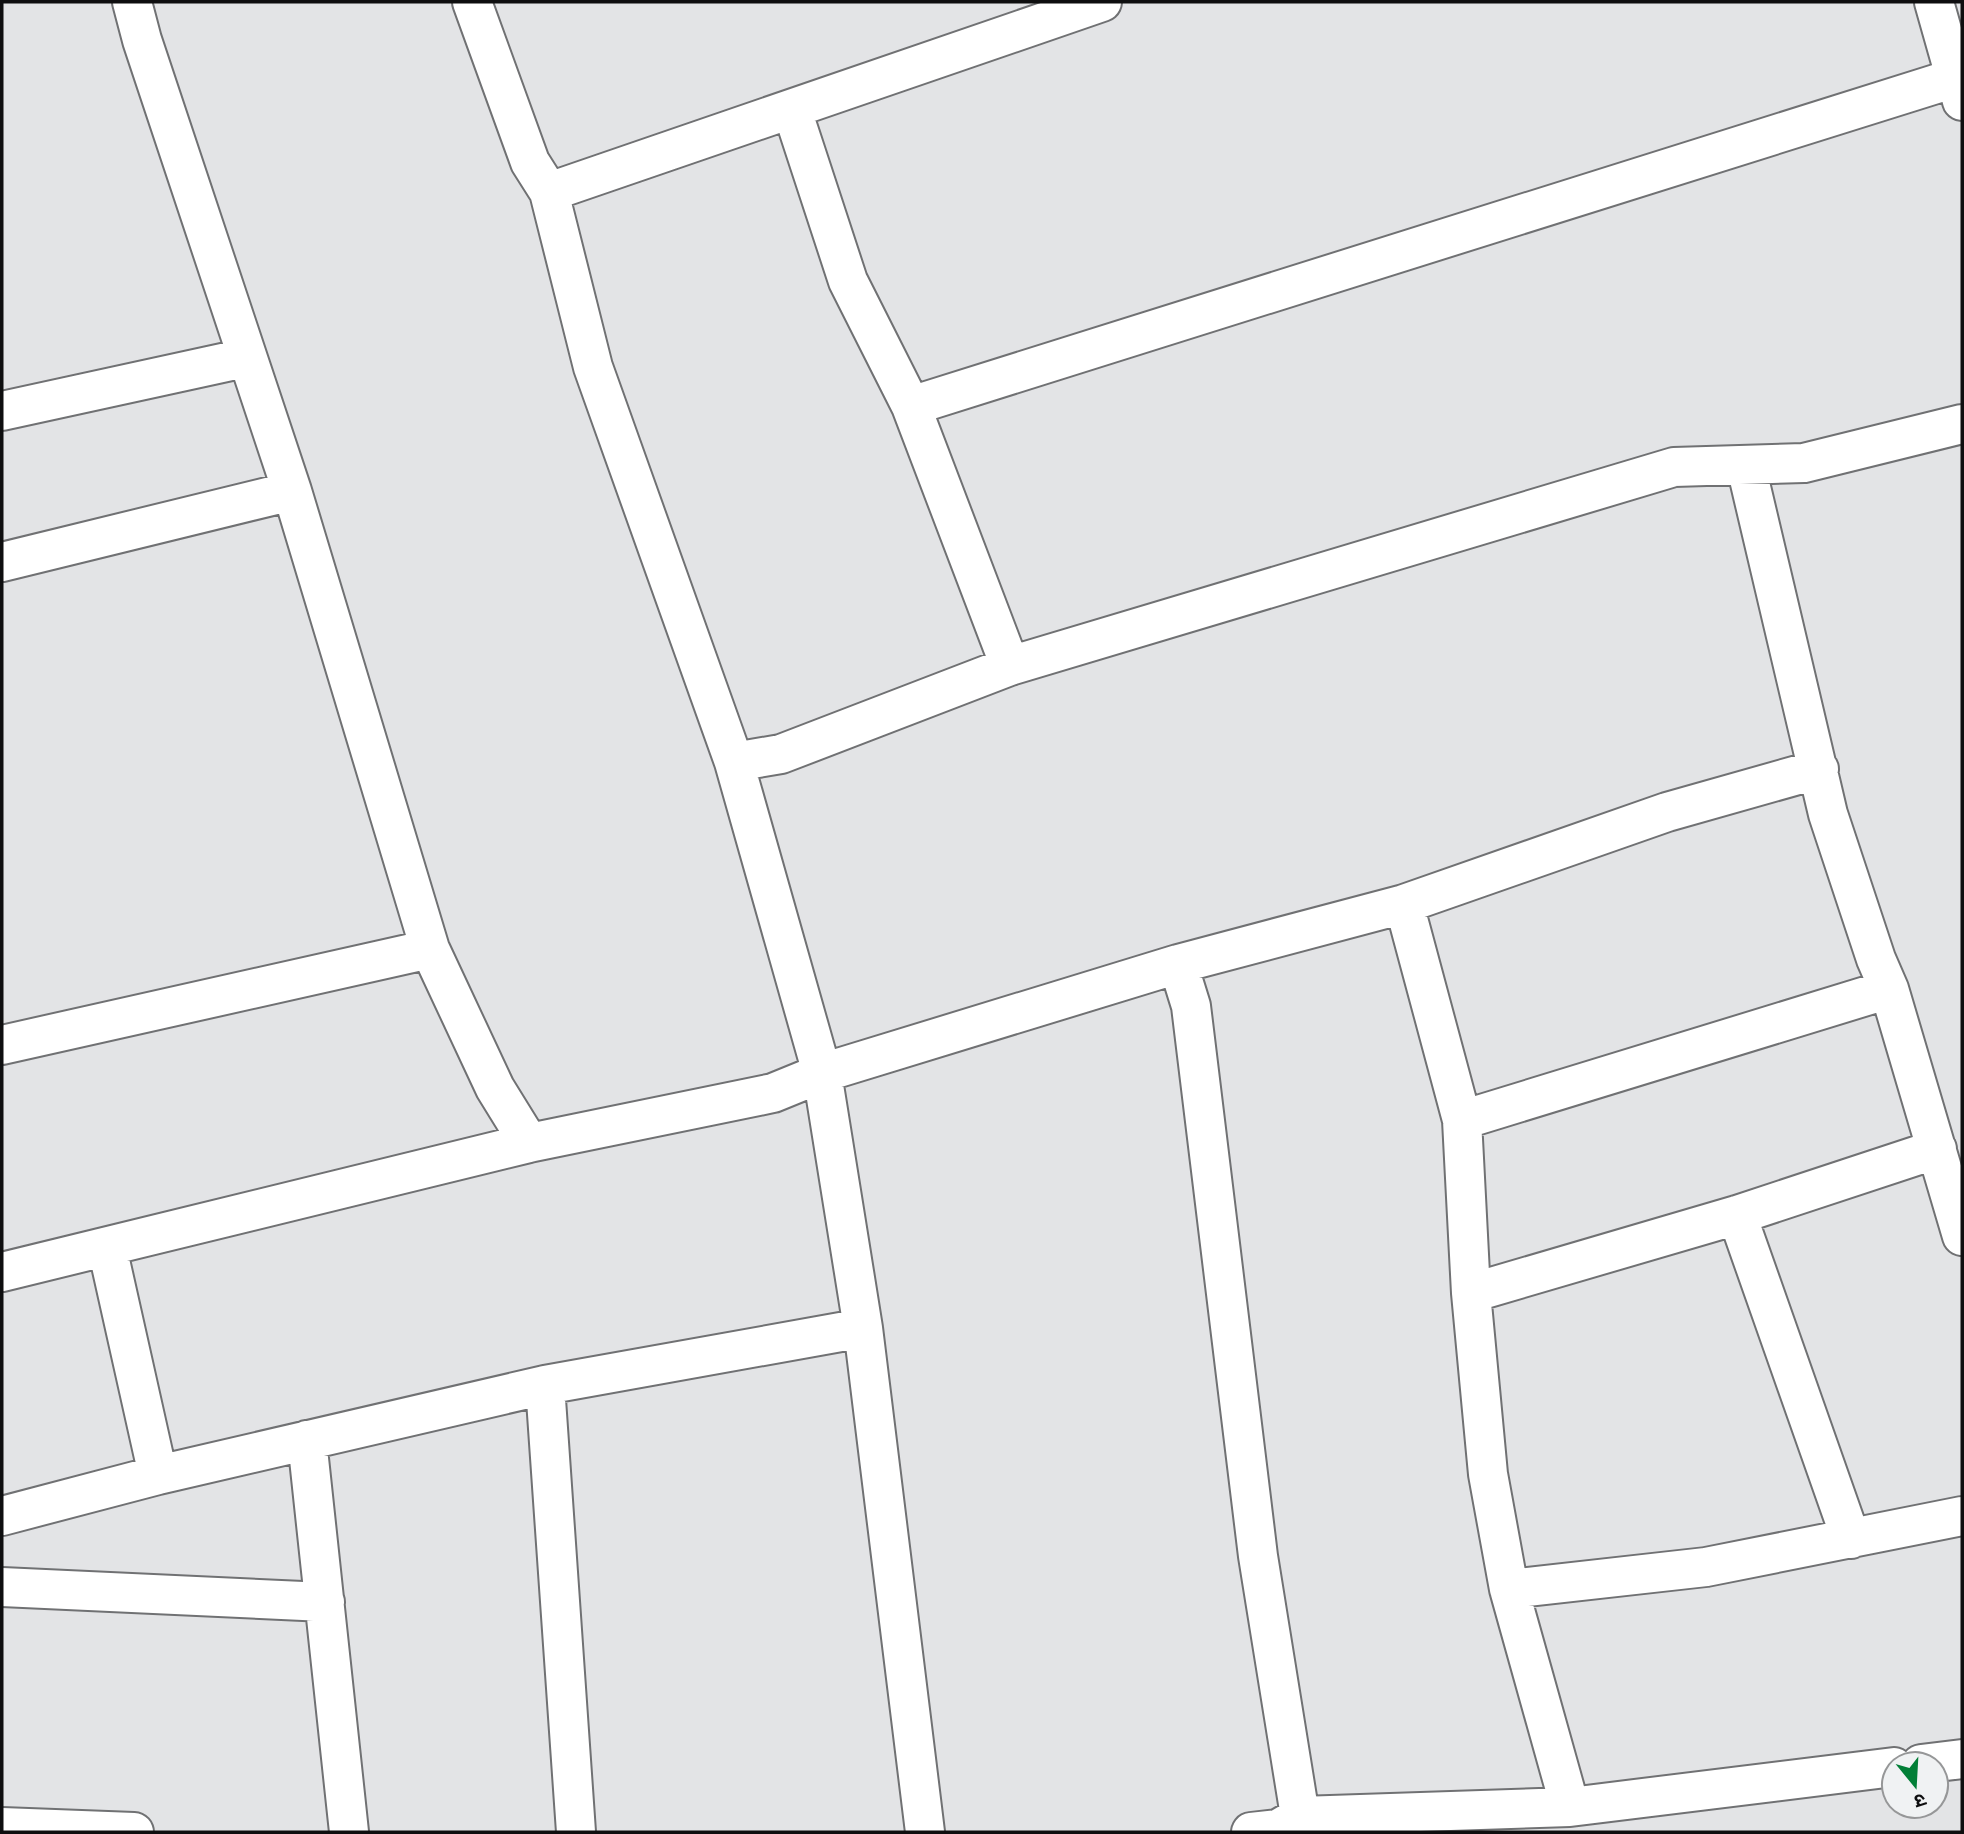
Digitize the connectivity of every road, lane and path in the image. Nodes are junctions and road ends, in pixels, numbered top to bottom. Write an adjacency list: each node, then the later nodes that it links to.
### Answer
1 (132, 2): 8 (street)
2 (472, 2): 7 (street)
3 (1102, 2): 6 (street)
4 (1934, 2): 5 (street)
5 (1959, 90): 9 (street)
6 (792, 110): 7 (street); 9 (street)
7 (549, 192): 16 (street)
8 (245, 358): 10 (street); 13 (street)
9 (911, 406): 15 (street)
10 (2, 411)
11 (1962, 424): 12 (street)
12 (1746, 466): 15 (street); 17 (street)
13 (292, 491): 14 (street); 19 (street)
14 (2, 562)
15 (1010, 666): 16 (street)
16 (734, 762): 23 (street)
17 (1819, 769): 18 (street); 21 (street)
18 (1404, 904): 20 (street); 24 (street)
19 (430, 949): 22 (street); 25 (street)
20 (1178, 964): 23 (street); 44 (street)
21 (1889, 989): 24 (street); 26 (street)
22 (2, 1045)
23 (822, 1073): 25 (street); 32 (street)
24 (1462, 1120): 31 (street)
25 (529, 1143): 29 (street)
26 (1937, 1149): 27 (street); 28 (street)
27 (1737, 1215): 31 (street); 38 (street)
28 (1962, 1236)
29 (107, 1247): 30 (street); 35 (street)
30 (2, 1272)
31 (1471, 1293): 40 (street)
32 (863, 1328): 33 (street); 49 (street)
33 (545, 1385): 34 (street); 48 (street)
34 (307, 1440): 35 (street); 41 (street)
35 (158, 1475): 36 (street)
36 (2, 1516)
37 (1962, 1516): 38 (street)
38 (1851, 1539): 40 (street)
39 (2, 1587): 41 (street)
40 (1509, 1589): 43 (street)
41 (325, 1602): 47 (street)
42 (1880, 1769): 43 (street)
43 (1570, 1807): 44 (street)
44 (1300, 1816): 50 (street)
45 (2, 1827): 46 (street)
46 (134, 1832)
47 (349, 1832)
48 (576, 1832)
49 (925, 1832)
50 (1251, 1832)

